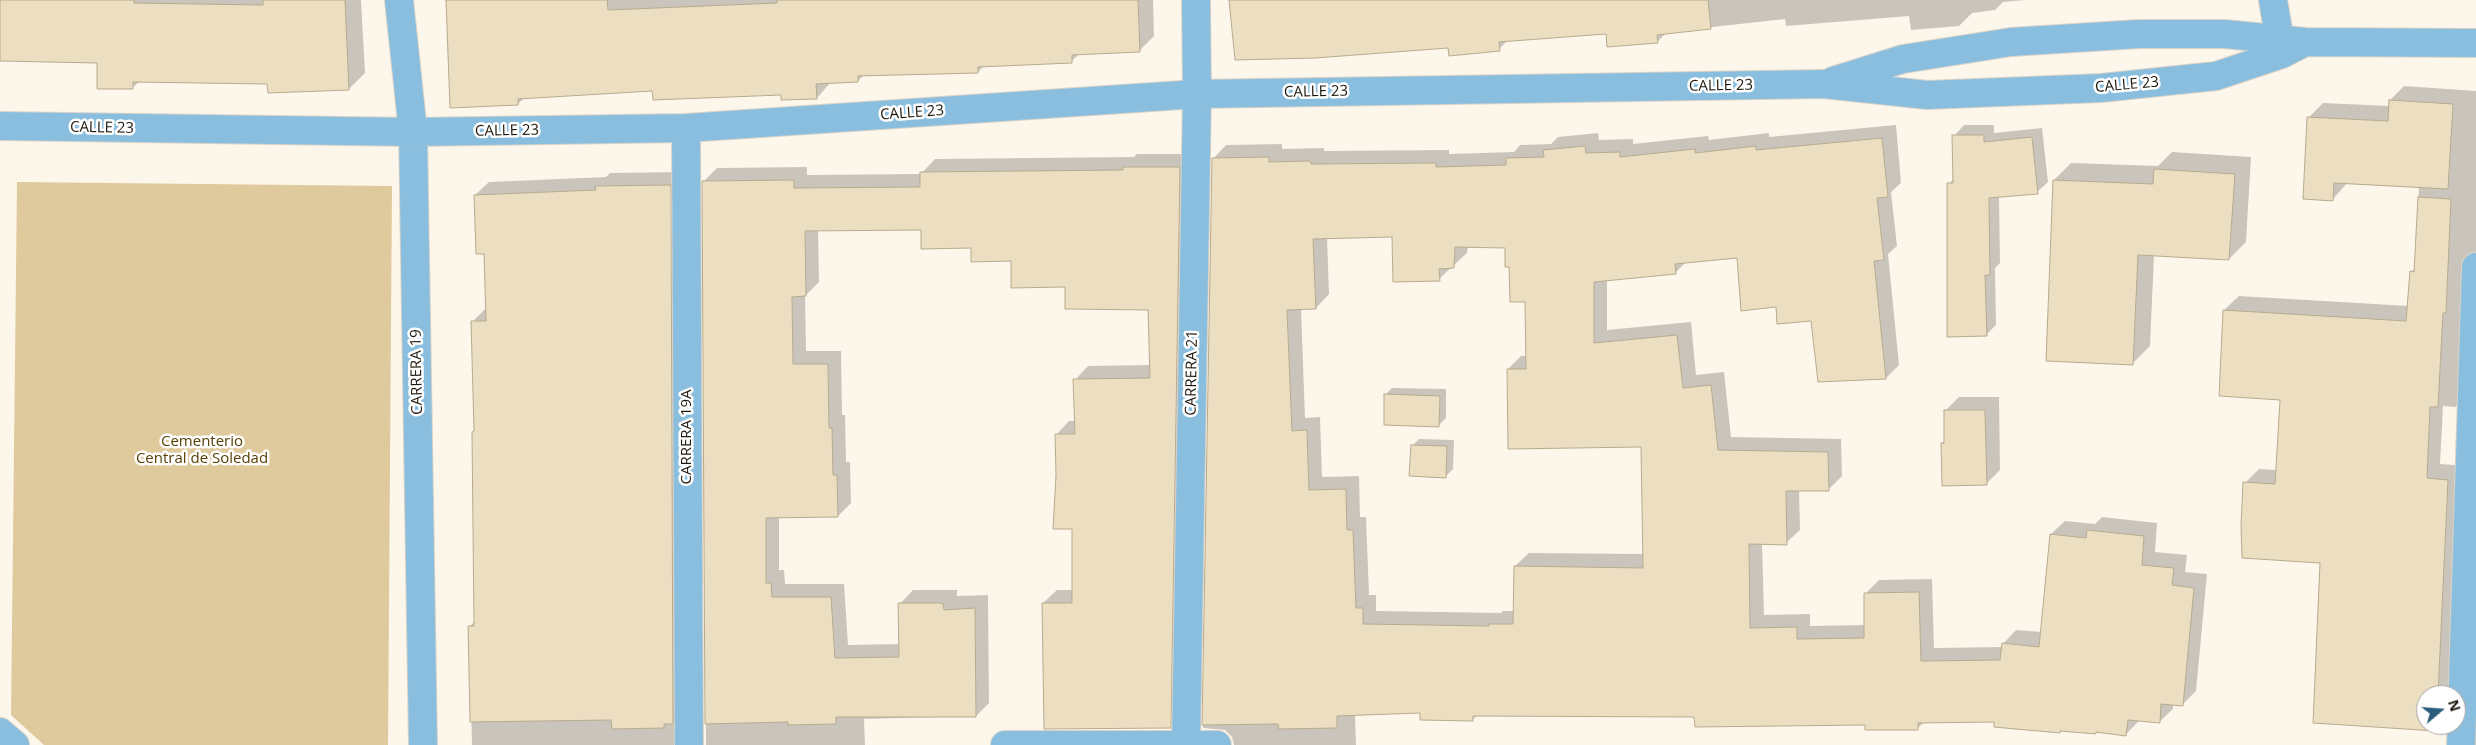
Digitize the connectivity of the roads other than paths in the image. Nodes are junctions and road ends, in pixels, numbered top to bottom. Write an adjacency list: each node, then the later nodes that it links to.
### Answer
1 (398, 0): 10 (street, CARRERA 19)
2 (1196, 0): 7 (street, CARRERA 21)
3 (2273, 0): 5 (street)
4 (2476, 43): 5 (street, CALLE 23)
5 (2289, 45): 6 (street, CALLE 23); 6 (street, CALLE 23)
6 (1824, 84): 7 (street, CALLE 23)
7 (1197, 94): 9 (street, CALLE 23); 17 (street, CARRERA 21)
8 (0, 126): 10 (street, CALLE 23)
9 (686, 128): 10 (street, CALLE 23); 15 (street, CARRERA 19A)
10 (413, 132): 14 (street, CARRERA 19)
11 (2476, 267): 19 (street)
12 (0, 732): 13 (street)
13 (15, 745)
14 (423, 745)
15 (689, 745)
16 (1005, 745): 17 (street)
17 (1186, 745): 18 (street)
18 (1218, 745)
19 (2461, 745)

